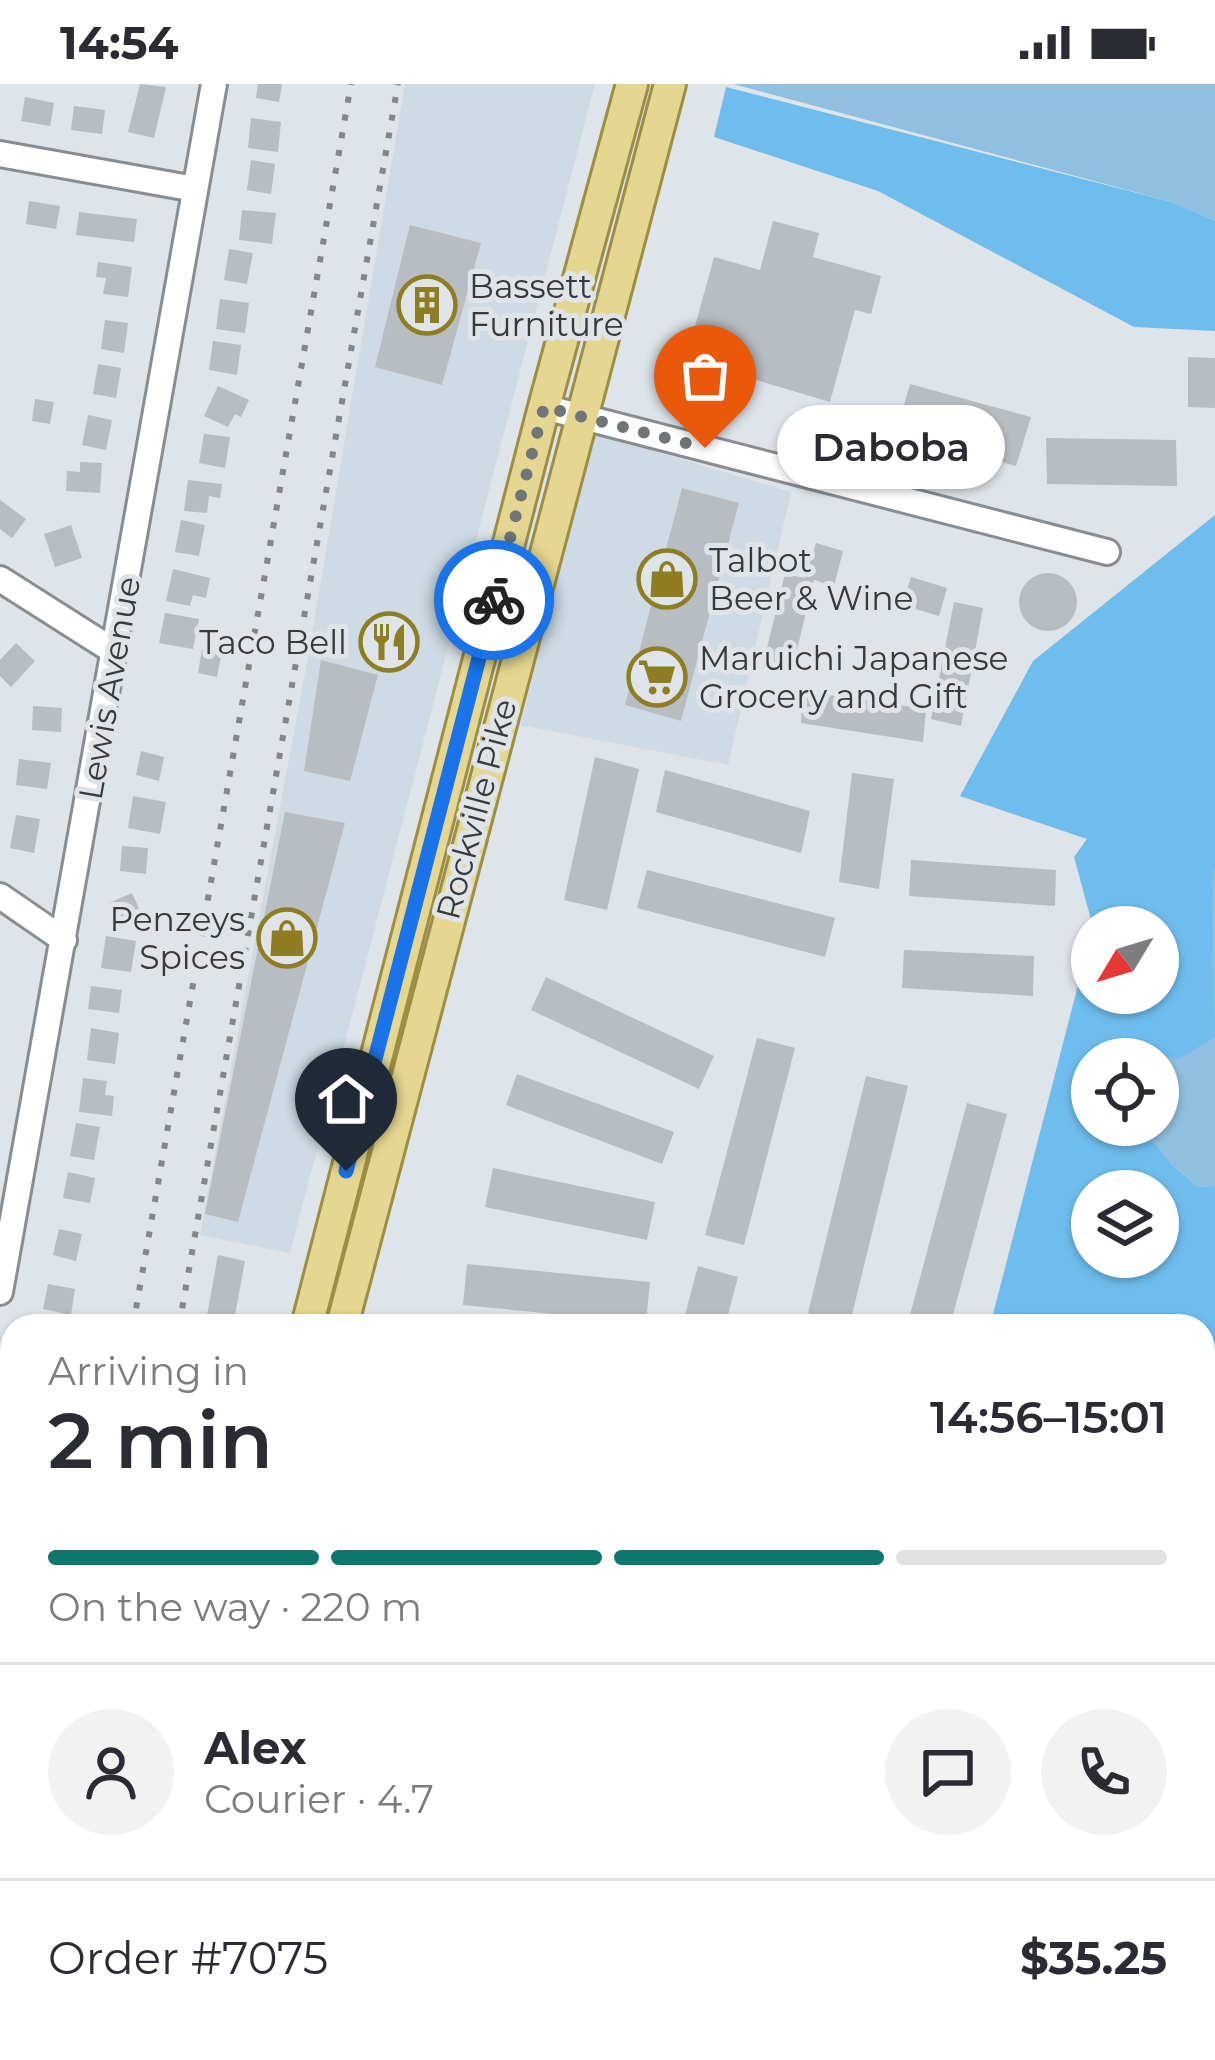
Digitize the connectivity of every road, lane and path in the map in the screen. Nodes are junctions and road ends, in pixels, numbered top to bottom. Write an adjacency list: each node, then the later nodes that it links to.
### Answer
1 (214, 84): 7 (street, Lewis Avenue)
2 (632, 84): 4 (main road, Rockville Pike)
3 (670, 84): 5 (main road, Rockville Pike)
4 (618, 136): 5 (main road); 8 (main road, Rockville Pike)
5 (654, 146): 9 (main road, Rockville Pike)
6 (0, 154): 7 (street)
7 (195, 189): 12 (street, Lewis Avenue)
8 (544, 407): 9 (street); 17 (main road, Rockville Pike)
9 (580, 416): 10 (street); 18 (main road, Rockville Pike)
10 (1107, 552)
11 (0, 579): 12 (street)
12 (116, 652): 14 (street, Lewis Avenue)
13 (0, 896): 14 (street)
14 (64, 940): 15 (street, Lewis Avenue)
15 (6, 1222): 16 (street, Lewis Avenue)
16 (0, 1292)
17 (310, 1314)
18 (345, 1314)

